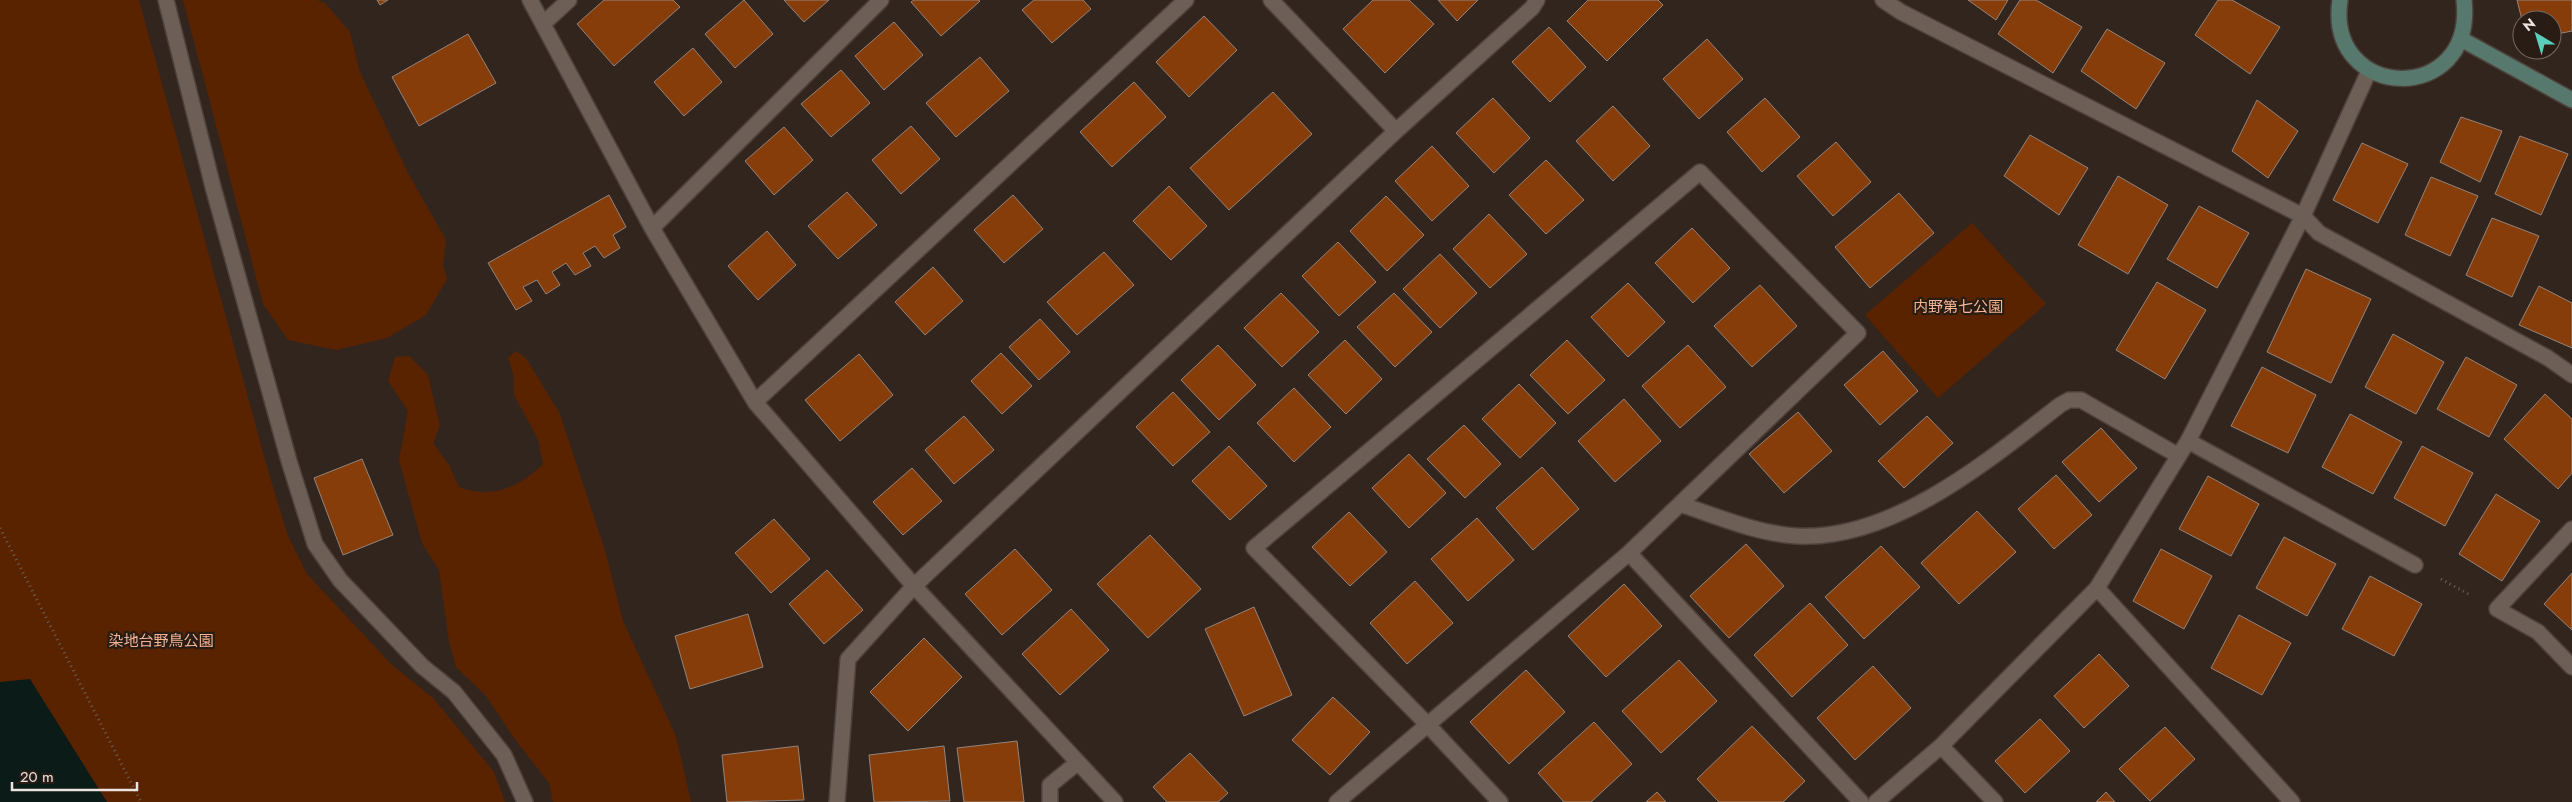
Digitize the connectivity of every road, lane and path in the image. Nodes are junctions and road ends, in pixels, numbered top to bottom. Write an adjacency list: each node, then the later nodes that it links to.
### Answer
1 (166, 0): 35 (street)
2 (530, 0): 11 (street)
3 (569, 0): 11 (street)
4 (881, 0): 17 (street)
5 (1186, 0): 19 (street)
6 (1271, 0): 15 (street)
7 (1537, 0): 15 (street)
8 (1883, 0): 16 (street)
9 (2340, 0): 13 (street)
10 (2464, 0): 12 (street)
11 (543, 24): 17 (street)
12 (2462, 39): 13 (street); 14 (street)
13 (2369, 71): 16 (street)
14 (2572, 100)
15 (1396, 131): 27 (street)
16 (2303, 216): 18 (street); 20 (street)
17 (652, 228): 19 (street)
18 (2572, 376)
19 (755, 402): 27 (street)
20 (2188, 441): 21 (street); 26 (street)
21 (2179, 456): 22 (street); 28 (street)
22 (1680, 504): 25 (street); 31 (street)
23 (0, 528): 34 (path)
24 (2572, 529): 29 (street)
25 (1629, 553): 31 (street); 41 (street)
26 (2415, 565): 29 (path)
27 (914, 586): 33 (street); 36 (street)
28 (2097, 588): 32 (street); 44 (street)
29 (2497, 609): 30 (street)
30 (2572, 667)
31 (1427, 724): 39 (street); 40 (street)
32 (1941, 746): 42 (street); 43 (street)
33 (1077, 763): 37 (street); 38 (street)
34 (141, 802)
35 (525, 802)
36 (837, 802)
37 (1050, 802)
38 (1115, 802)
39 (1337, 802)
40 (1500, 802)
41 (1861, 802)
42 (1876, 802)
43 (1994, 802)
44 (2292, 802)

